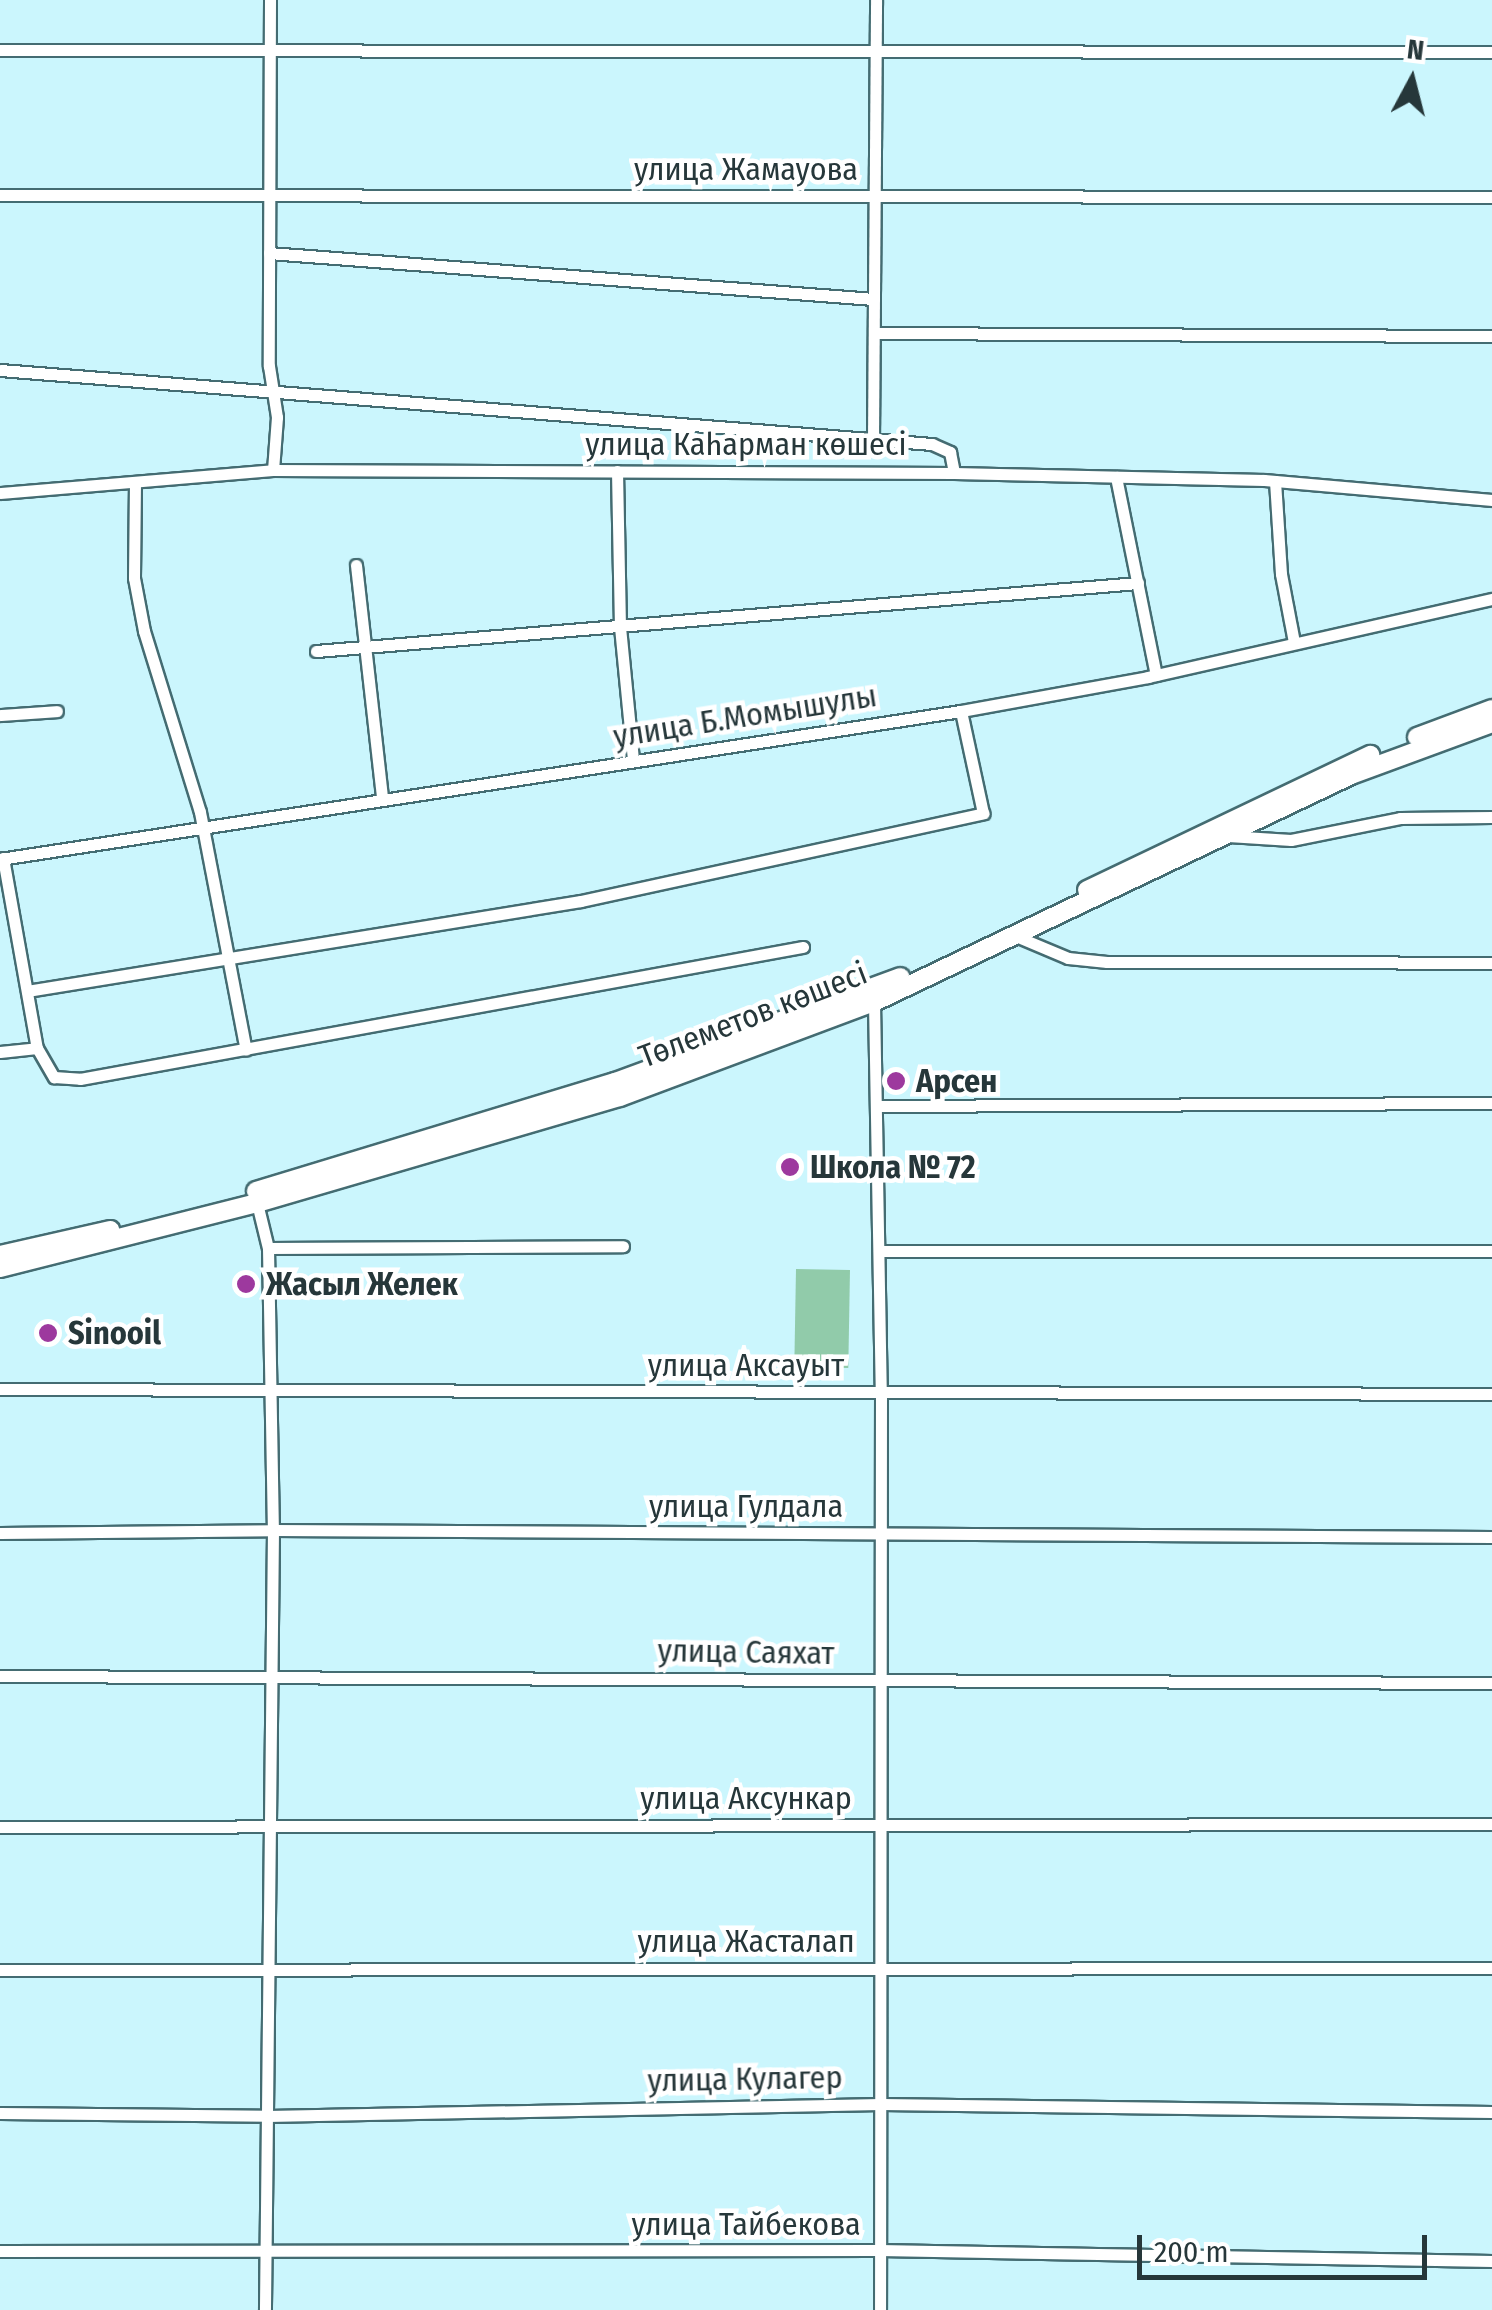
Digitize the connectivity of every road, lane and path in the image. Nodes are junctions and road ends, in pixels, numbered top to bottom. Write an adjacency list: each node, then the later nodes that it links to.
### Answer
1 (270, 0): 4 (street)
2 (876, 0): 5 (street)
3 (0, 50): 4 (street)
4 (270, 50): 5 (street); 8 (street)
5 (876, 51): 6 (street); 9 (street)
6 (1492, 52)
7 (0, 195): 8 (street, улица Жамауова)
8 (268, 196): 9 (street, улица Жамауова); 11 (street)
9 (874, 197): 10 (street, улица Жамауова); 12 (street)
10 (1492, 197)
11 (269, 254): 12 (street); 16 (street)
12 (874, 299): 13 (street)
13 (874, 334): 14 (street); 17 (street)
14 (1492, 336)
15 (0, 370): 16 (street)
16 (272, 390): 17 (street); 18 (street)
17 (873, 439): 20 (street)
18 (273, 470): 19 (street, улица Каһарман көшесі); 23 (street, улица Каһарман көшесі)
19 (617, 471): 20 (street, улица Каһарман көшесі); 29 (street)
20 (954, 473): 21 (street, улица Каһарман көшесі)
21 (1116, 477): 22 (street, улица Каһарман көшесі); 27 (street)
22 (1276, 481): 25 (street, улица Каһарман көшесі); 30 (street)
23 (135, 482): 24 (street, улица Каһарман көшесі); 42 (street)
24 (0, 493)
25 (1492, 500)
26 (356, 565): 31 (street)
27 (1138, 584): 29 (street); 33 (street)
28 (1492, 599): 30 (street, улица Б.Момышулы)
29 (620, 627): 31 (street); 39 (street)
30 (1294, 642): 33 (street, улица Б.Момышулы)
31 (366, 648): 32 (street); 40 (street)
32 (316, 651)
33 (1156, 675): 35 (street, улица Б.Момышулы)
34 (1492, 709): 43 (main road, Төлеметов көшесі)
35 (961, 710): 39 (street, улица Б.Момышулы); 47 (street)
36 (57, 711): 37 (street)
37 (0, 715)
38 (1492, 722): 43 (main road, Төлеметов көшесі)
39 (634, 760): 40 (street, улица Б.Момышулы)
40 (382, 798): 42 (street, улица Б.Момышулы)
41 (1492, 817): 43 (street)
42 (202, 826): 44 (street, улица Б.Момышулы); 47 (street)
43 (1223, 830): 45 (main road, Төлеметов көшесі); 61 (main road, Төлеметов көшесі)
44 (2, 858): 49 (street)
45 (1018, 937): 48 (street); 50 (main road, Төлеметов көшесі)
46 (803, 947): 52 (street)
47 (229, 960): 49 (street); 52 (street)
48 (1492, 963)
49 (27, 991): 51 (street)
50 (874, 1002): 55 (street); 56 (main road, Төлеметов көшесі)
51 (37, 1048): 52 (street); 53 (street)
52 (246, 1050)
53 (0, 1052)
54 (1492, 1103): 55 (street)
55 (876, 1106): 59 (street)
56 (257, 1203): 58 (street); 62 (main road, Төлеметов көшесі)
57 (624, 1246): 58 (street)
58 (268, 1248): 64 (street)
59 (879, 1251): 60 (street); 65 (street)
60 (1492, 1251)
61 (0, 1256)
62 (0, 1268)
63 (0, 1389): 64 (street, улица Аксауыт)
64 (270, 1392): 65 (street, улица Аксауыт); 67 (street)
65 (881, 1393): 66 (street, улица Аксауыт); 69 (street)
66 (1492, 1394)
67 (273, 1530): 68 (street, улица Гулдала); 69 (street, улица Гулдала); 71 (street)
68 (0, 1533)
69 (880, 1534): 70 (street, улица Гулдала); 73 (street)
70 (1492, 1537)
71 (269, 1675): 72 (street, улица Саяхат); 73 (street, улица Саяхат); 75 (street)
72 (0, 1676)
73 (880, 1681): 74 (street, улица Саяхат); 77 (street)
74 (1492, 1683)
75 (267, 1823): 77 (street, улица Аксункар); 78 (street, улица Аксункар); 82 (street)
76 (1492, 1824): 77 (street, улица Аксункар)
77 (880, 1826): 79 (street)
78 (0, 1827)
79 (880, 1968): 80 (street, улица Жасталап); 82 (street, улица Жасталап); 83 (street)
80 (1492, 1968)
81 (0, 1970): 82 (street, улица Жасталап)
82 (270, 1971): 86 (street)
83 (881, 2104): 84 (street, улица Кулагер); 86 (street, улица Кулагер); 87 (street)
84 (1492, 2112)
85 (0, 2113): 86 (street, улица Кулагер)
86 (267, 2116): 89 (street)
87 (879, 2250): 89 (street, улица Тайбекова); 90 (street, улица Тайбекова); 92 (street)
88 (0, 2251): 89 (street, улица Тайбекова)
89 (265, 2254): 91 (street)
90 (1492, 2261)
91 (265, 2310)
92 (880, 2310)

